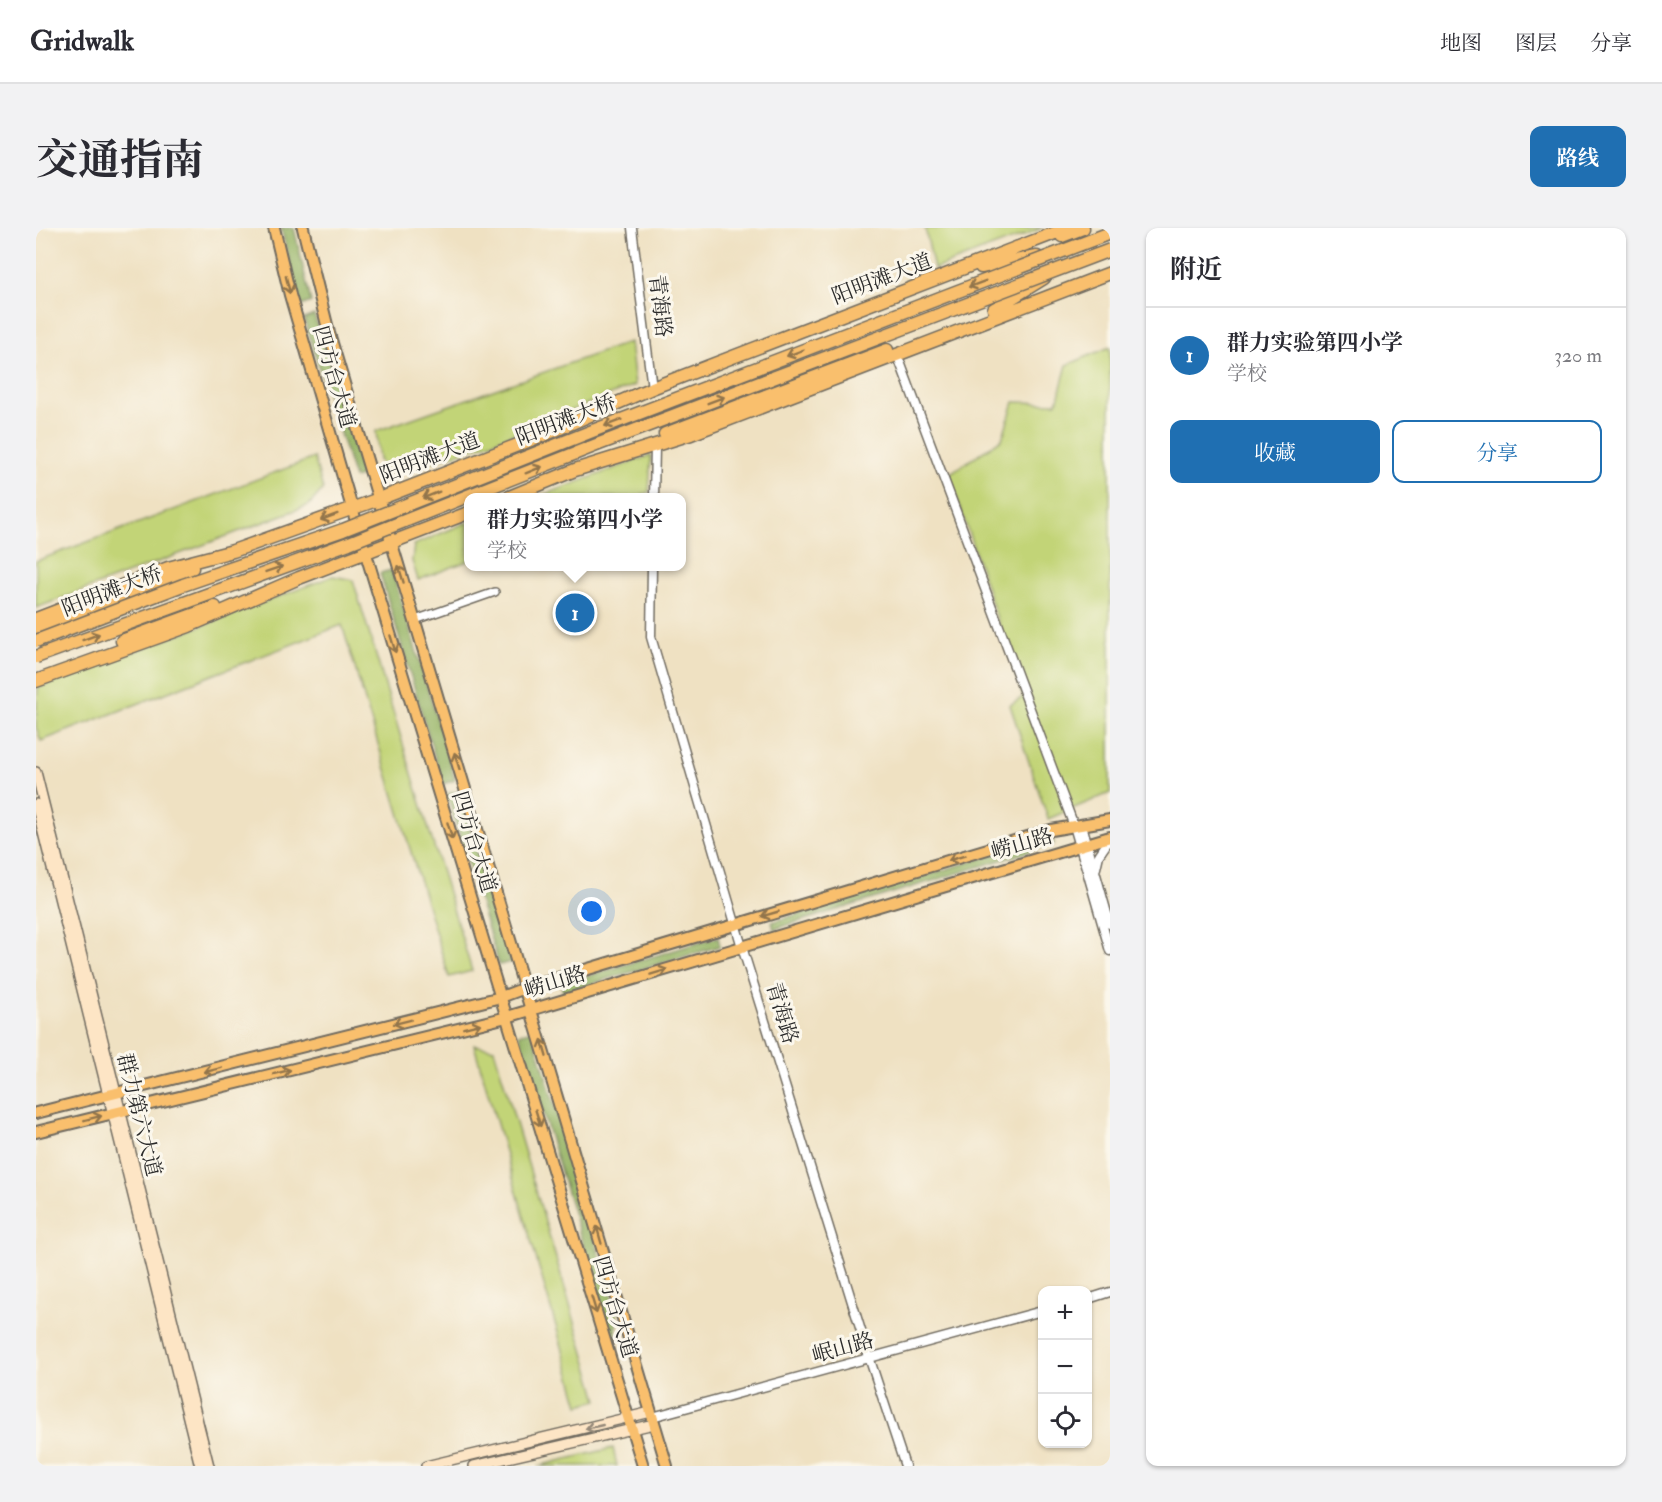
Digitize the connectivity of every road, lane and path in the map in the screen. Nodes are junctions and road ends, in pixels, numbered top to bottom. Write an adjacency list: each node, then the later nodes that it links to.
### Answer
1 (274, 228): 24 (main road, 四方台大道, one-way to 24)
2 (303, 228): 23 (main road, 四方台大道)
3 (632, 228): 15 (street, 青海路)
4 (1068, 228): 15 (highway, 阳明滩大道)
5 (1083, 228): 10 (highway)
6 (1110, 233): 8 (highway, 阳明滩大桥, bridge)
7 (1110, 250): 11 (highway, 阳明滩大桥, bridge)
8 (1053, 254): 10 (highway, bridge); 35 (highway, 阳明滩大桥, one-way to 35, bridge)
9 (1110, 265): 13 (highway)
10 (981, 267): 16 (highway)
11 (1055, 271): 13 (highway, bridge); 19 (highway, 阳明滩大桥, one-way to 11, bridge)
12 (1110, 273): 14 (highway)
13 (994, 309): 18 (highway)
14 (897, 354): 17 (highway); 42 (street)
15 (652, 388): 16 (highway, 阳明滩大道)
16 (557, 429): 23 (highway, 阳明滩大道)
17 (655, 446): 18 (highway); 21 (street)
18 (575, 470): 20 (highway)
19 (475, 493)
20 (519, 493)
21 (654, 493)
22 (464, 497): 36 (highway, 阳明滩大桥, one-way to 22, bridge)
23 (379, 499): 24 (highway, 阳明滩大道); 26 (main road, 四方台大道)
24 (352, 508): 27 (highway, 阳明滩大道, one-way to 27); 28 (main road, 四方台大道)
25 (464, 515): 26 (highway)
26 (392, 543): 28 (highway); 33 (main road, 四方台大道, one-way to 26)
27 (233, 551): 32 (highway, 阳明滩大道); 34 (highway)
28 (366, 553): 30 (highway); 51 (main road, 四方台大道, one-way to 51)
29 (652, 571): 46 (street, 青海路)
30 (299, 578): 37 (highway); 38 (highway)
31 (495, 592): 33 (street)
32 (36, 619)
33 (415, 620): 50 (main road, 四方台大道, one-way to 33)
34 (36, 629)
35 (36, 641)
36 (36, 657)
37 (36, 672)
38 (36, 681)
39 (36, 772): 54 (main road, 群力第六大道)
40 (36, 804): 54 (main road, 群力第六大道)
41 (1110, 820): 42 (main road, 崂山路)
42 (1078, 825): 44 (street); 46 (main road, 崂山路, one-way to 46)
43 (1110, 838): 44 (main road, 崂山路); 45 (street)
44 (1084, 846): 45 (street); 48 (main road, 崂山路); 49 (street)
45 (1096, 872): 47 (street)
46 (735, 923): 48 (street, 青海路); 50 (main road, 崂山路)
47 (1110, 924)
48 (742, 946): 52 (main road, 崂山路, one-way to 48); 61 (street, 青海路)
49 (1110, 951)
50 (525, 988): 51 (main road, 崂山路); 52 (main road, 四方台大道)
51 (501, 997): 53 (main road, 四方台大道); 54 (main road, 崂山路, one-way to 54)
52 (532, 1009): 53 (main road, 崂山路); 62 (main road, 四方台大道, one-way to 52)
53 (507, 1017): 56 (main road, 崂山路, one-way to 53); 63 (main road, 四方台大道, one-way to 63)
54 (112, 1095): 55 (main road, 崂山路); 56 (main road, 群力第六大道)
55 (36, 1113)
56 (116, 1113): 57 (main road, 崂山路, one-way to 56); 64 (main road, 群力第六大道); 65 (main road, 群力第六大道)
57 (36, 1132)
58 (1110, 1292): 59 (street)
59 (1092, 1298)
60 (1038, 1312): 61 (street, 岷山路)
61 (870, 1360): 62 (street, 岷山路); 70 (street, 青海路)
62 (653, 1418): 63 (main road, 岷山路); 69 (main road, 四方台大道)
63 (630, 1425): 66 (main road, 岷山路, one-way to 66); 67 (main road, 岷山路); 68 (main road, 四方台大道)
64 (200, 1466)
65 (209, 1466)
66 (426, 1466)
67 (474, 1466)
68 (643, 1466)
69 (667, 1466)
70 (905, 1466)

